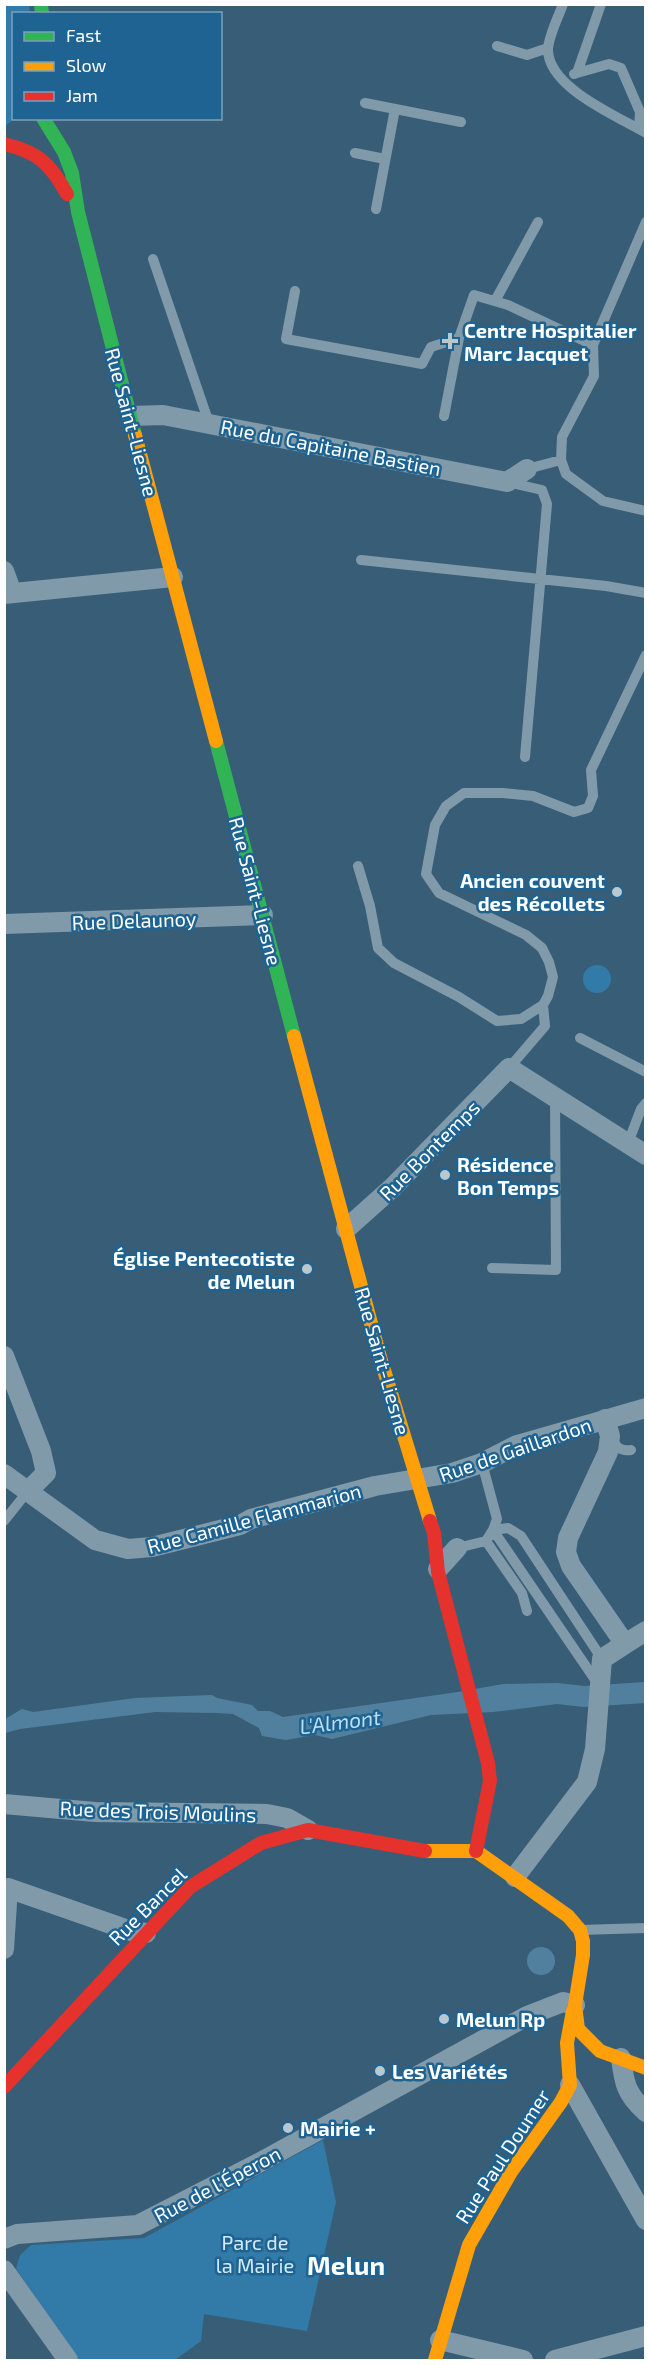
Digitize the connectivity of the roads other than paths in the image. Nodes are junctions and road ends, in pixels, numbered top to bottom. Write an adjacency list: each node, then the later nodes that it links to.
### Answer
1 (562, 4): 4 (lane)
2 (601, 4): 5 (lane)
3 (497, 46): 4 (lane)
4 (548, 48): 6 (lane)
5 (577, 73): 6 (lane); 11 (lane)
6 (559, 78): 11 (lane)
7 (365, 103): 8 (lane)
8 (395, 109): 10 (lane); 15 (lane)
9 (44, 120): 17 (main road, Rue Saint-Liesne)
10 (461, 122)
11 (642, 131)
12 (17, 133): 13 (main road)
13 (4, 143): 17 (main road, Rue Saint-Liesne)
14 (355, 153): 15 (lane)
15 (385, 159): 16 (lane)
16 (376, 209)
17 (78, 212): 25 (main road, Rue Saint-Liesne)
18 (538, 222): 22 (lane)
19 (645, 222): 24 (lane)
20 (153, 259): 27 (lane)
21 (295, 291): 23 (lane)
22 (495, 301): 23 (lane); 24 (lane)
23 (459, 338): 26 (lane)
24 (592, 345): 28 (lane)
25 (131, 416): 27 (street, Rue du Capitaine Bastien); 34 (main road, Rue Saint-Liesne)
26 (444, 416)
27 (209, 423): 30 (street, Rue du Capitaine Bastien)
28 (561, 460): 29 (lane); 31 (lane)
29 (527, 469): 30 (street)
30 (507, 482): 35 (lane)
31 (645, 511)
32 (361, 560): 35 (lane)
33 (4, 571): 36 (street)
34 (172, 576): 36 (street); 41 (main road, Rue Saint-Liesne)
35 (539, 579): 37 (lane); 39 (lane)
36 (8, 593)
37 (645, 593)
38 (645, 655): 43 (lane)
39 (525, 757)
40 (358, 866): 43 (lane)
41 (262, 915): 42 (street, Rue Delaunoy); 52 (main road, Rue Saint-Liesne)
42 (4, 924)
43 (543, 1005): 45 (lane)
44 (580, 1038): 46 (lane)
45 (509, 1068): 47 (street); 52 (street, Rue Bontemps)
46 (645, 1072)
47 (555, 1097): 50 (street); 53 (lane)
48 (645, 1103): 49 (lane)
49 (641, 1123): 50 (lane)
50 (628, 1143): 51 (street)
51 (645, 1155)
52 (346, 1229): 60 (main road, Rue Saint-Liesne)
53 (492, 1268)
54 (4, 1356): 61 (street)
55 (645, 1408): 56 (street, Rue de Gaillardon)
56 (608, 1428): 57 (lane); 58 (street, Rue de Gaillardon); 70 (street)
57 (632, 1450)
58 (482, 1463): 60 (street, Rue de Gaillardon); 63 (lane)
59 (4, 1474): 61 (street, Rue Camille Flammarion)
60 (418, 1480): 61 (street, Rue Camille Flammarion); 64 (main road, Rue Saint-Liesne)
61 (28, 1491): 62 (lane)
62 (4, 1521)
63 (494, 1530): 65 (lane); 71 (lane); 72 (lane)
64 (434, 1533): 66 (lane); 67 (main road, Rue Saint-Liesne)
65 (486, 1541): 66 (lane); 68 (lane)
66 (457, 1548): 67 (street)
67 (438, 1569): 75 (main road, Rue Saint-Liesne)
68 (527, 1611)
69 (645, 1630): 70 (street)
70 (625, 1644): 71 (street)
71 (602, 1659): 72 (street)
72 (599, 1685): 76 (street)
73 (4, 1804): 74 (street, Rue des Trois Moulins)
74 (308, 1830): 75 (main road, Rue Bancel); 80 (main road, Rue Bancel)
75 (474, 1859): 76 (main road); 77 (lane)
76 (515, 1877): 79 (main road)
77 (539, 1910)
78 (645, 1928): 79 (lane)
79 (580, 1930): 82 (main road, Rue Paul Doumer)
80 (146, 1934): 81 (street); 87 (main road, Rue Bancel)
81 (4, 1949)
82 (567, 2001): 83 (main road, Rue Paul Doumer); 84 (main road); 91 (street, Rue de l'Éperon)
83 (568, 2030): 84 (lane); 88 (main road, Rue Paul Doumer)
84 (600, 2051): 85 (main road)
85 (621, 2058): 86 (main road); 89 (street)
86 (645, 2068)
87 (5, 2083)
88 (570, 2085): 90 (street); 94 (main road, Rue Paul Doumer)
89 (645, 2112)
90 (645, 2220)
91 (4, 2239)
92 (4, 2270): 95 (street)
93 (645, 2336): 98 (street)
94 (440, 2340): 96 (main road, Rue Paul Doumer); 97 (street)
95 (68, 2361)
96 (435, 2361)
97 (524, 2361)
98 (555, 2361)

